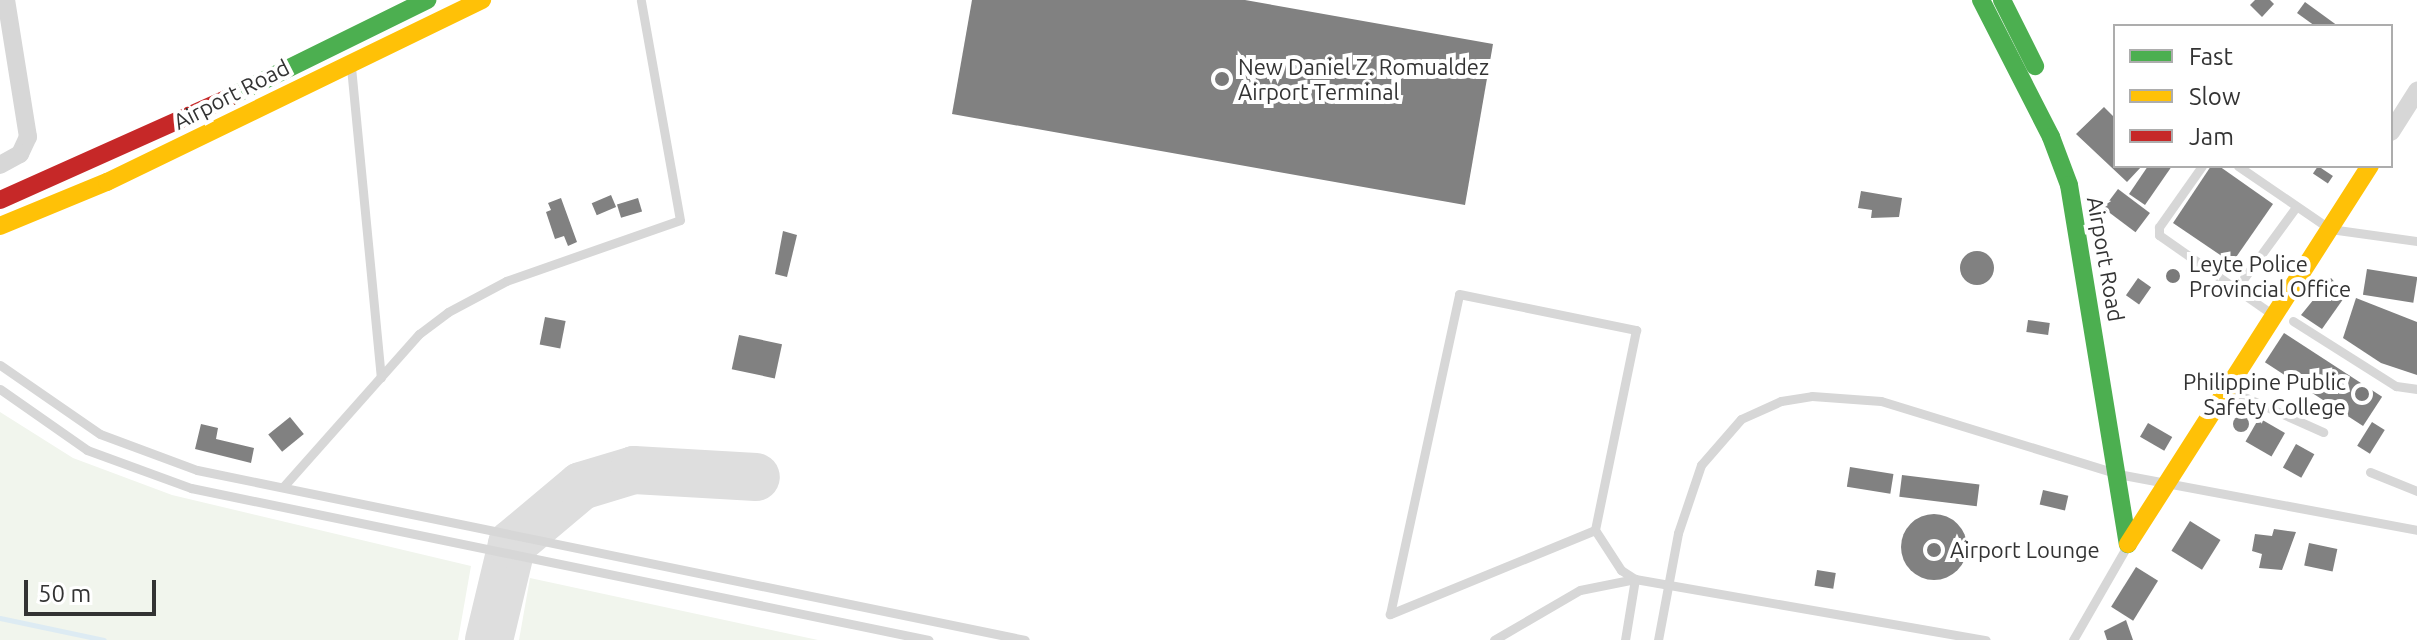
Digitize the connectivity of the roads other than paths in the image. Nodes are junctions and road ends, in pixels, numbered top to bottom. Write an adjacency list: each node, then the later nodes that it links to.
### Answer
1 (6, 0): 10 (street)
2 (427, 0): 14 (main road, Airport Road)
3 (482, 0): 7 (main road, Airport Road)
4 (641, 0): 22 (lane)
5 (1981, 0): 28 (main road, Airport Road)
6 (2002, 0): 28 (main road, Airport Road)
7 (350, 60): 16 (main road, Airport Road); 22 (lane)
8 (2417, 91): 9 (street)
9 (2393, 129)
10 (0, 165)
11 (2201, 168): 19 (lane)
12 (2241, 168): 15 (lane)
13 (2369, 168): 17 (main road)
14 (0, 200)
15 (2296, 207): 17 (lane); 19 (lane)
16 (0, 226)
17 (2330, 229): 18 (lane); 20 (main road)
18 (2417, 241)
19 (2236, 289): 20 (lane)
20 (2284, 318): 24 (main road); 25 (lane)
21 (0, 365): 30 (lane)
22 (381, 378): 30 (lane)
23 (0, 389): 34 (lane)
24 (2228, 389): 26 (lane); 29 (main road)
25 (2417, 389)
26 (2323, 432)
27 (2370, 472): 31 (lane)
28 (2126, 476): 29 (lane); 33 (main road, Airport Road); 37 (main road, Airport Road); 39 (lane)
29 (2168, 482): 33 (main road); 36 (lane)
30 (283, 487): 32 (lane)
31 (2417, 491)
32 (356, 501): 34 (lane); 40 (lane)
33 (2142, 522): 37 (main road)
34 (352, 523): 41 (lane)
35 (1595, 530): 35 (lane); 38 (lane)
36 (2417, 530)
37 (2128, 544): 42 (lane)
38 (1635, 579): 39 (lane); 45 (lane); 46 (lane)
39 (1667, 583): 47 (lane); 48 (lane)
40 (854, 607): 41 (lane); 44 (lane)
41 (850, 624): 43 (lane)
42 (2075, 639)
43 (929, 640)
44 (1025, 640)
45 (1494, 640)
46 (1625, 640)
47 (1658, 640)
48 (1986, 640)

